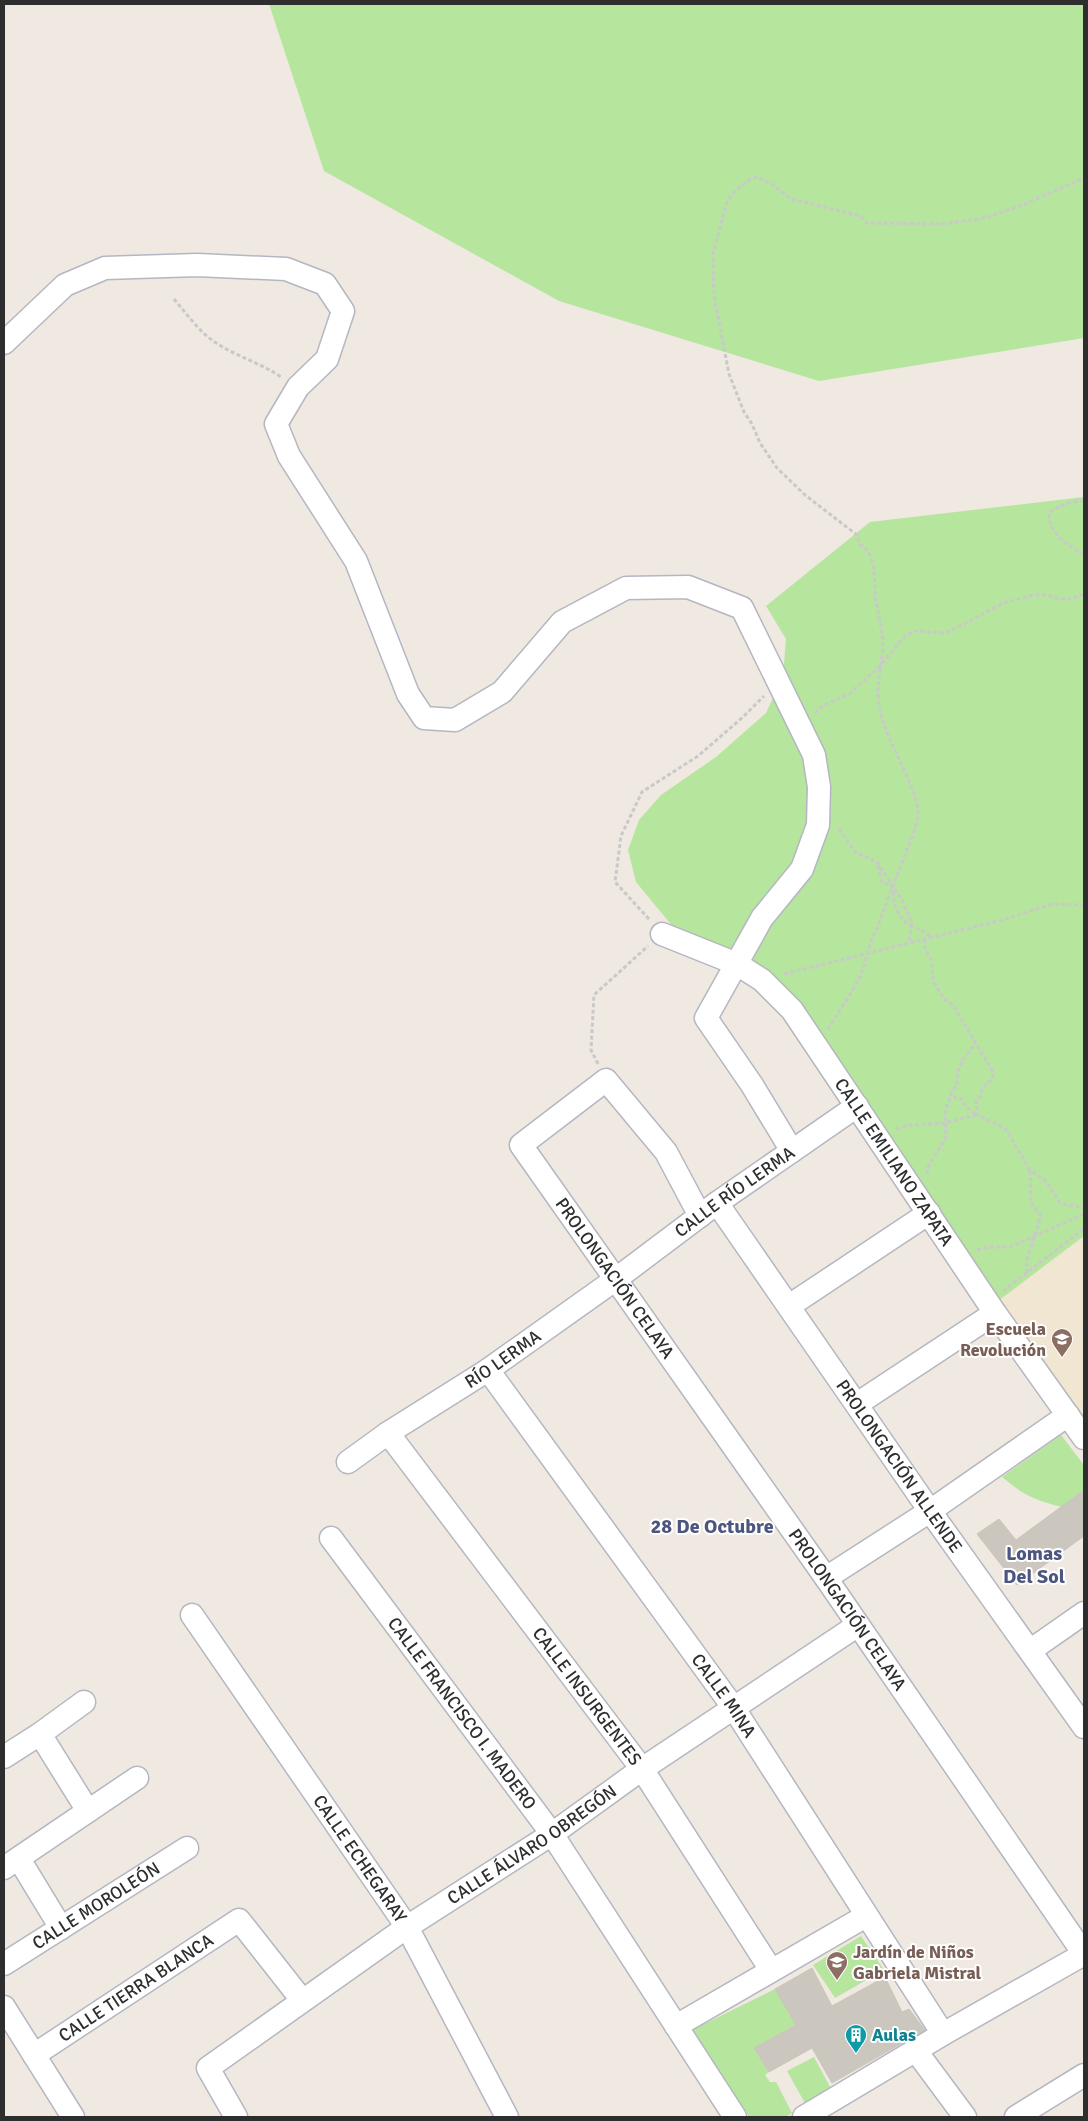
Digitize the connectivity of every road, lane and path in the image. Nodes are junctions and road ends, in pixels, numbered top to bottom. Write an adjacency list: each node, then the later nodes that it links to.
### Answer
1 (1084, 178): 8 (path)
2 (174, 299): 4 (path)
3 (4, 343): 4 (street)
4 (298, 387): 9 (street)
5 (1084, 500): 6 (path)
6 (1084, 554)
7 (1084, 594): 8 (path)
8 (879, 666): 10 (path); 12 (path)
9 (778, 682): 10 (street); 15 (path)
10 (803, 733): 11 (street)
11 (819, 809): 12 (path); 20 (street)
12 (892, 886): 14 (path); 14 (path); 19 (path)
13 (1084, 905): 16 (path)
14 (912, 926): 16 (path); 18 (path)
15 (662, 934): 20 (street, CALLE EMILIANO ZAPATA); 24 (path)
16 (930, 937): 17 (path)
17 (924, 939): 18 (path); 22 (path)
18 (908, 942): 19 (path)
19 (868, 952): 21 (path); 23 (path)
20 (737, 964): 21 (street, CALLE EMILIANO ZAPATA); 30 (street)
21 (762, 980): 23 (street, CALLE EMILIANO ZAPATA)
22 (975, 1045): 25 (path); 27 (path)
23 (816, 1046): 26 (street, CALLE EMILIANO ZAPATA)
24 (606, 1080): 34 (street, PROLONGACIÓN ALLENDE); 41 (street, PROLONGACIÓN CELAYA)
25 (950, 1096): 27 (path); 28 (path)
26 (857, 1106): 29 (street, CALLE EMILIANO ZAPATA); 30 (street, CALLE RÍO LERMA)
27 (978, 1116): 28 (path); 31 (path)
28 (944, 1124): 29 (path); 32 (path)
29 (877, 1137): 32 (street, CALLE EMILIANO ZAPATA)
30 (792, 1151): 34 (street, CALLE RÍO LERMA)
31 (1030, 1170): 33 (path); 38 (path)
32 (915, 1194): 35 (street, CALLE EMILIANO ZAPATA)
33 (1084, 1208)
34 (709, 1209): 41 (street, CALLE RÍO LERMA); 42 (street, PROLONGACIÓN ALLENDE)
35 (928, 1213): 39 (street, CALLE EMILIANO ZAPATA); 42 (street)
36 (1084, 1214): 38 (path)
37 (1084, 1229): 40 (path)
38 (1035, 1237): 39 (path); 40 (path)
39 (955, 1254): 43 (street, CALLE EMILIANO ZAPATA)
40 (1027, 1273): 43 (path)
41 (616, 1279): 44 (street, RÍO LERMA); 52 (street, PROLONGACIÓN CELAYA)
42 (789, 1306): 45 (street, PROLONGACIÓN ALLENDE)
43 (993, 1309): 45 (street); 46 (street, CALLE EMILIANO ZAPATA)
44 (488, 1370): 47 (street, RÍO LERMA); 58 (street, CALLE MINA)
45 (857, 1404): 50 (street, PROLONGACIÓN ALLENDE)
46 (1068, 1415): 48 (street, CALLE EMILIANO ZAPATA); 50 (street)
47 (388, 1433): 49 (street, RÍO LERMA); 62 (street, CALLE INSURGENTES)
48 (1084, 1438)
49 (348, 1462)
50 (930, 1510): 52 (street); 56 (street, PROLONGACIÓN ALLENDE)
51 (331, 1538): 65 (street, CALLE FRANCISCO I. MADERO)
52 (826, 1578): 55 (street, PROLONGACIÓN CELAYA)
53 (1084, 1613): 56 (street)
54 (192, 1615): 69 (street, CALLE ECHEGARAY)
55 (858, 1625): 58 (street, CALLE ÁLVARO OBREGÓN); 71 (street, PROLONGACIÓN CELAYA)
56 (1031, 1650): 59 (street, PROLONGACIÓN ALLENDE)
57 (84, 1702): 60 (street)
58 (733, 1707): 62 (street, CALLE ÁLVARO OBREGÓN); 68 (street, CALLE MINA)
59 (1084, 1727)
60 (40, 1734): 61 (street); 64 (street)
61 (4, 1757)
62 (642, 1769): 65 (street, CALLE ÁLVARO OBREGÓN); 73 (street, CALLE INSURGENTES)
63 (137, 1778): 64 (street)
64 (88, 1812): 67 (street)
65 (552, 1834): 69 (street, CALLE ÁLVARO OBREGÓN); 76 (street, CALLE FRANCISCO I. MADERO)
66 (187, 1848): 70 (street, CALLE MOROLEÓN)
67 (11, 1863): 70 (street)
68 (866, 1916): 73 (street); 77 (street, CALLE MINA)
69 (407, 1927): 74 (street, CALLE ÁLVARO OBREGÓN); 83 (street, CALLE ECHEGARAY)
70 (61, 1928): 72 (street, CALLE MOROLEÓN)
71 (1084, 1954): 77 (street)
72 (4, 1964)
73 (772, 1970): 76 (street)
74 (302, 2000): 79 (street, CALLE TIERRA BLANCA); 82 (street, CALLE ÁLVARO OBREGÓN)
75 (4, 2007): 79 (street)
76 (676, 2026): 84 (street, CALLE FRANCISCO I. MADERO)
77 (943, 2034): 78 (street)
78 (916, 2051): 85 (street); 86 (street)
79 (34, 2055): 81 (street)
80 (1084, 2074): 87 (street)
81 (73, 2117)
82 (236, 2117)
83 (507, 2117)
84 (735, 2117)
85 (804, 2117)
86 (965, 2117)
87 (1016, 2117)

